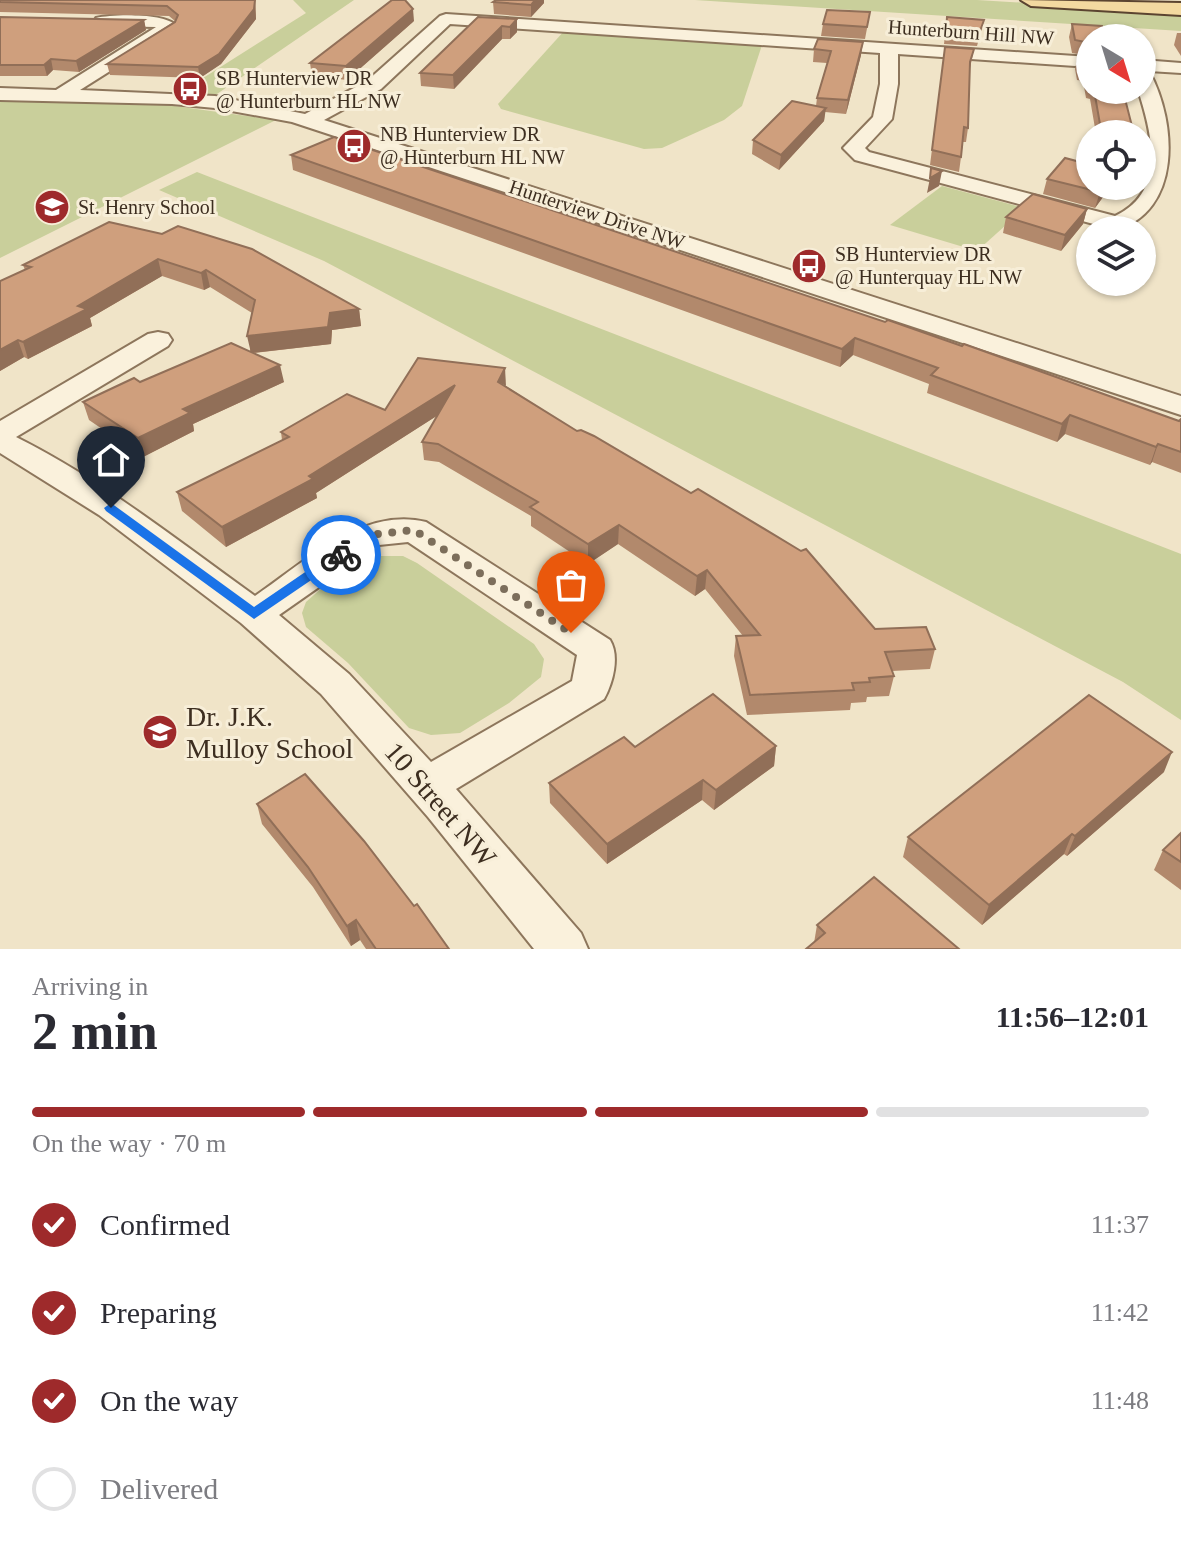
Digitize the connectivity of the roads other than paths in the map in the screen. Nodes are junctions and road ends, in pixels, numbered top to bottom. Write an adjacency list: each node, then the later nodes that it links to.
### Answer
1 (1031, 0): 2 (main road)
2 (1181, 9)
3 (89, 20): 9 (street)
4 (889, 49): 5 (street, Hunterburn Hill NW); 10 (street); 11 (street, Hunterburn Hill NW)
5 (1076, 61)
6 (1156, 66): 7 (street)
7 (1181, 68)
8 (0, 94): 9 (street, Hunterview Drive NW)
9 (60, 95): 11 (street, Hunterview Drive NW)
10 (1152, 104)
11 (308, 120): 13 (street, Hunterview Drive NW)
12 (158, 340): 14 (street)
13 (1181, 406)
14 (0, 434)
15 (0, 441): 16 (street, 10 Street NW)
16 (254, 614): 17 (street, 10 Street NW); 17 (street)
17 (426, 786): 18 (street, 10 Street NW)
18 (564, 949)

